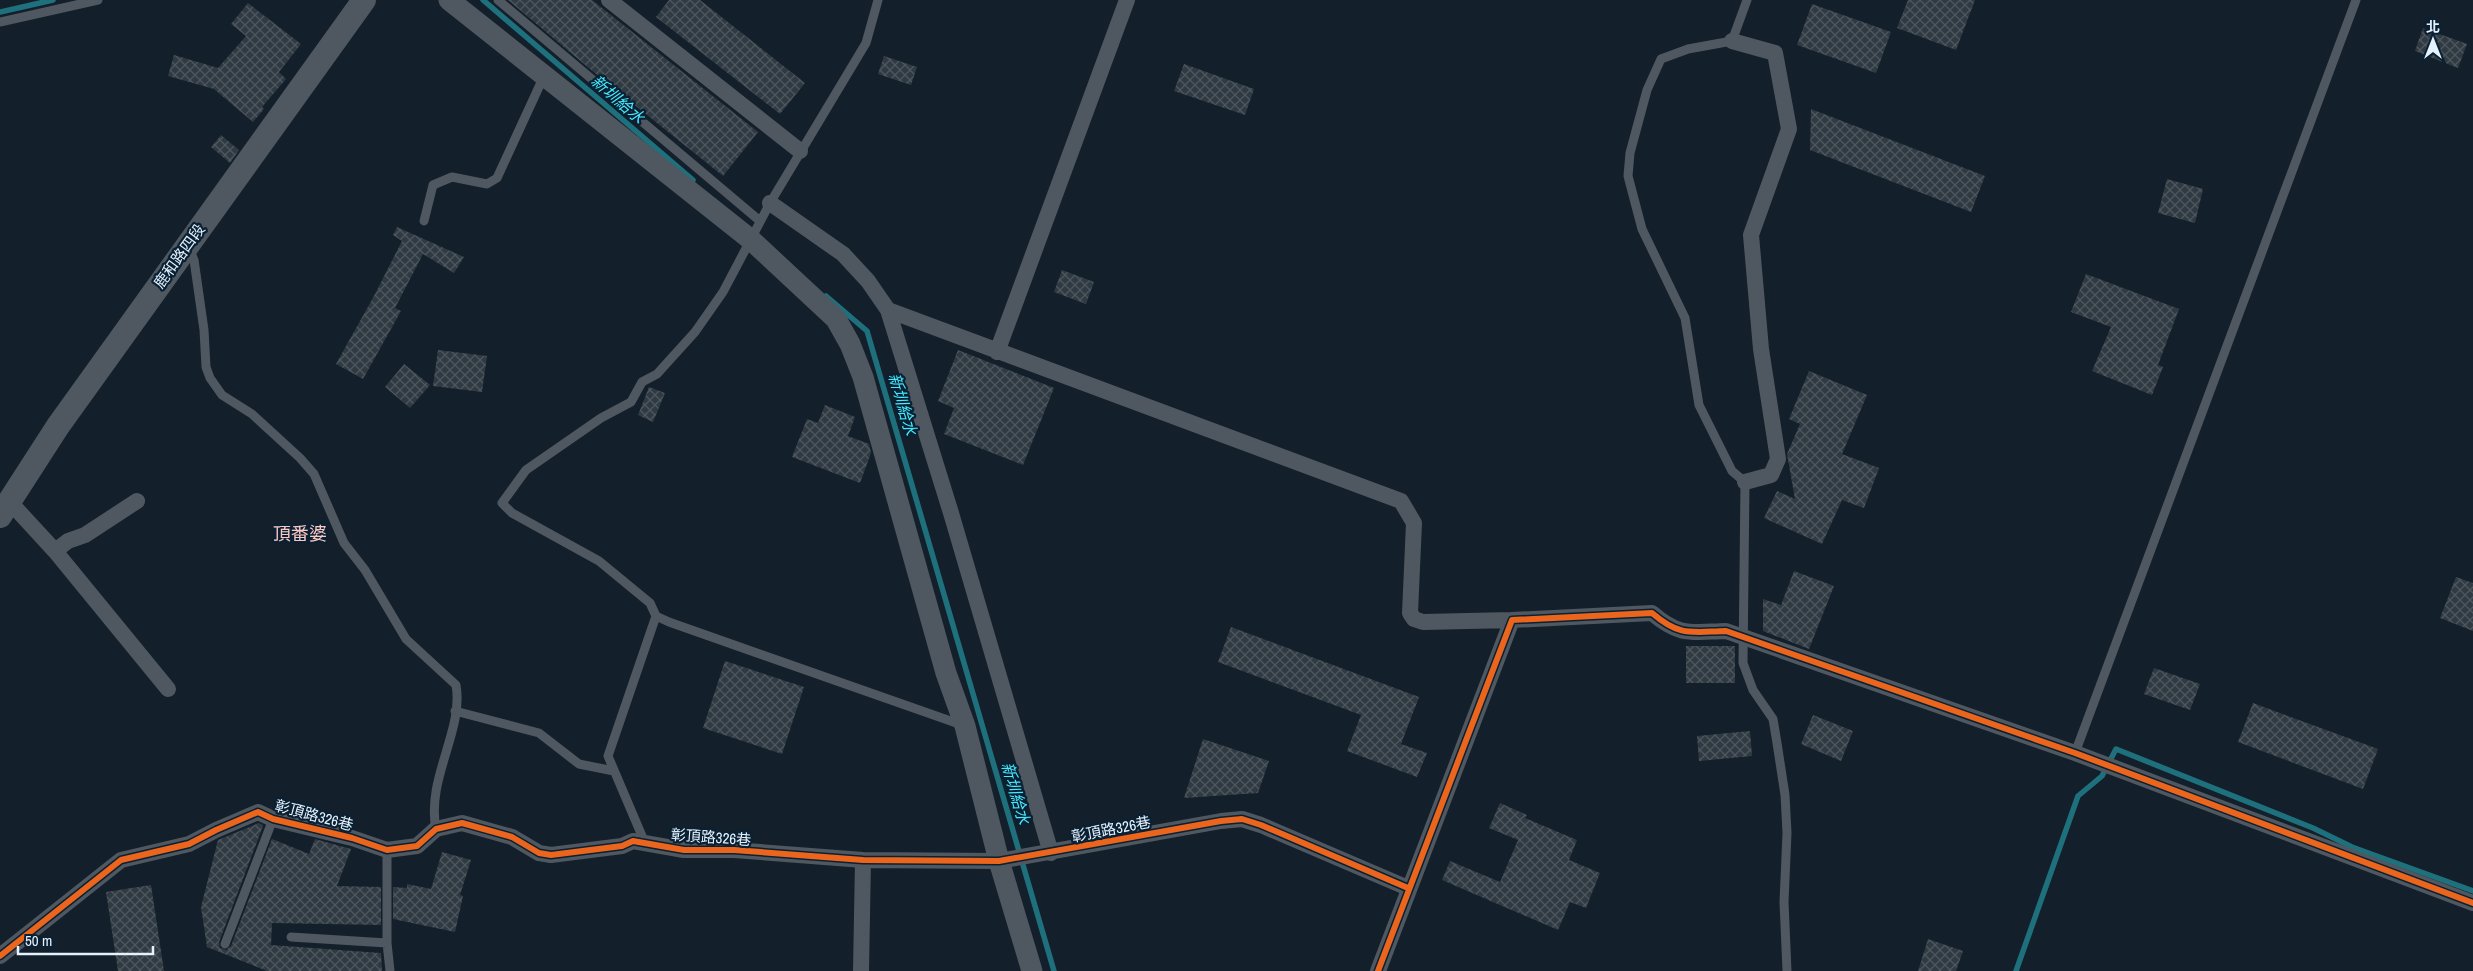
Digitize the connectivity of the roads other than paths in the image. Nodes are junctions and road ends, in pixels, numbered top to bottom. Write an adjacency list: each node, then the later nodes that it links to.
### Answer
1 (98, 0): 10 (lane)
2 (364, 0): 17 (main road, 鹿和路四段)
3 (449, 0): 12 (street)
4 (498, 0): 16 (lane)
5 (609, 0): 13 (street)
6 (878, 0): 13 (lane)
7 (1127, 0): 19 (street)
8 (1747, 0): 11 (lane)
9 (2356, 0): 30 (lane)
10 (0, 22)
11 (1732, 41): 20 (street); 20 (lane)
12 (544, 76): 15 (lane); 16 (street)
13 (800, 151): 14 (lane)
14 (770, 203): 16 (lane); 18 (street)
15 (424, 221)
16 (755, 230): 24 (lane); 29 (street)
17 (187, 244): 22 (main road, 鹿和路四段); 28 (lane)
18 (888, 310): 19 (street); 36 (street)
19 (996, 352): 25 (street)
20 (1745, 482): 26 (lane)
21 (137, 502): 23 (street)
22 (3, 505): 23 (street)
23 (55, 551): 27 (street)
24 (656, 616): 29 (lane); 31 (lane)
25 (1512, 620): 26 (street); 39 (street)
26 (1742, 638): 30 (street); 49 (lane)
27 (168, 688)
28 (455, 711): 31 (lane); 33 (lane)
29 (965, 726): 38 (street)
30 (2075, 753): 40 (street)
31 (614, 770): 34 (lane)
32 (273, 820): 35 (street, 彰頂路326巷); 43 (lane); 44 (street, 彰頂路326巷)
33 (436, 829): 34 (street, 彰頂路326巷); 35 (street, 彰頂路326巷)
34 (645, 843): 37 (street, 彰頂路326巷)
35 (387, 850): 42 (lane)
36 (1051, 853): 38 (street, 彰頂路326巷); 39 (street, 彰頂路326巷)
37 (862, 860): 38 (street, 彰頂路326巷); 46 (street)
38 (1004, 860): 47 (street)
39 (1408, 888): 48 (street)
40 (2473, 903)
41 (290, 936): 42 (lane)
42 (387, 943): 45 (lane)
43 (225, 944)
44 (0, 956)
45 (390, 971)
46 (861, 971)
47 (1032, 971)
48 (1378, 971)
49 (1787, 971)

